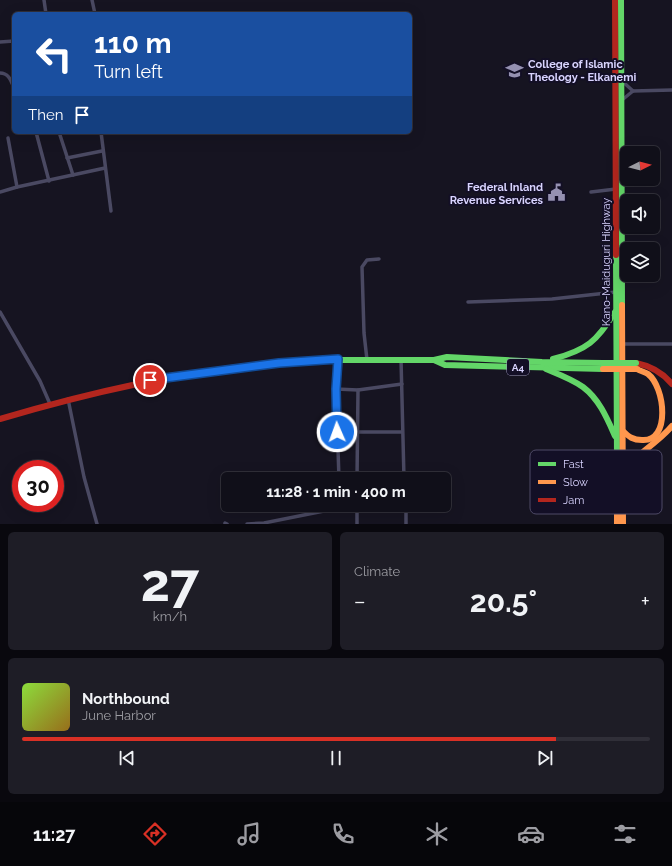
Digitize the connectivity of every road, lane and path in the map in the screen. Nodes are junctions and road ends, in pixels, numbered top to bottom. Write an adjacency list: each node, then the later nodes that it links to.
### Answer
1 (44, 0): 5 (street)
2 (92, 0): 6 (street)
3 (615, 0): 25 (highway, Kano-Maiduguri Highway)
4 (621, 0): 10 (highway, Kano-Maiduguri Highway)
5 (46, 12)
6 (95, 12)
7 (12, 40): 8 (street)
8 (0, 42)
9 (0, 73): 11 (street)
10 (621, 81): 13 (street); 14 (highway, Kano-Maiduguri Highway)
11 (12, 84)
12 (672, 90): 13 (street)
13 (633, 91): 14 (street)
14 (621, 101): 34 (highway, Kano-Maiduguri Highway)
15 (37, 134): 23 (street)
16 (60, 134): 20 (street)
17 (101, 134): 19 (street)
18 (8, 138): 24 (street)
19 (102, 150): 20 (street); 21 (street)
20 (67, 158): 22 (street)
21 (105, 168): 22 (street); 28 (street)
22 (73, 175): 23 (street)
23 (49, 181): 24 (street)
24 (17, 187): 26 (street)
25 (616, 189): 27 (street); 30 (highway, Kano-Maiduguri Highway)
26 (0, 192)
27 (591, 192)
28 (111, 211)
29 (379, 259): 38 (street)
30 (616, 292): 31 (street); 32 (highway, Kano-Maiduguri Highway)
31 (468, 302)
32 (616, 310): 39 (highway); 51 (highway, Kano-Maiduguri Highway)
33 (0, 312): 45 (street)
34 (622, 344): 35 (street); 48 (highway, Kano-Maiduguri Highway)
35 (672, 344)
36 (338, 359): 38 (highway, A4); 42 (street); 44 (highway, A4)
37 (401, 359): 38 (highway, A4); 39 (highway, A4); 40 (street)
38 (367, 360)
39 (542, 365): 41 (highway, A4, bridge); 51 (highway)
40 (402, 384): 43 (street); 50 (street)
41 (670, 387)
42 (336, 389): 43 (street); 55 (street)
43 (358, 390): 49 (street)
44 (68, 399): 45 (highway, A4); 61 (street)
45 (50, 404): 46 (highway, A4)
46 (0, 419)
47 (670, 424): 48 (highway); 54 (highway)
48 (623, 431): 53 (highway, Kano-Maiduguri Highway)
49 (358, 432): 50 (street); 56 (street)
50 (402, 432): 57 (street)
51 (616, 439): 52 (highway, Kano-Maiduguri Highway)
52 (616, 450)
53 (623, 450)
54 (645, 450)
55 (339, 472)
56 (357, 472)
57 (404, 472)
58 (318, 512): 62 (street)
59 (357, 512): 63 (street)
60 (406, 512): 64 (street)
61 (97, 524)
62 (247, 524)
63 (357, 524)
64 (406, 524)

